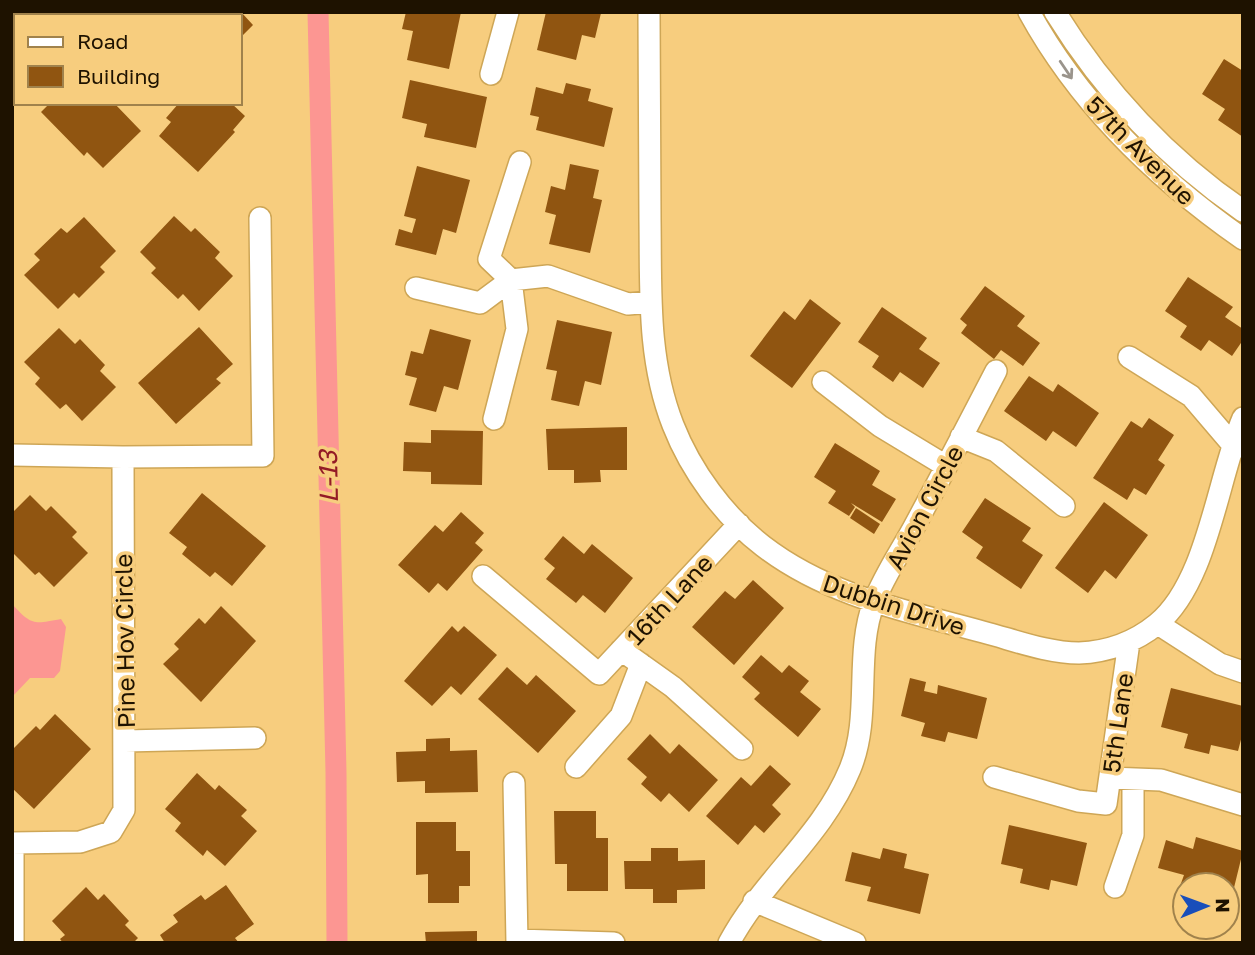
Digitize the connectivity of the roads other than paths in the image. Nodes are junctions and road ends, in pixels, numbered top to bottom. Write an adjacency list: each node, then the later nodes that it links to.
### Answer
1 (508, 12): 5 (street)
2 (649, 12): 12 (street, Dubbin Drive)
3 (1029, 12): 9 (street, 57th Avenue, one-way to 9)
4 (1055, 12): 7 (street, 57th Avenue)
5 (491, 74)
6 (520, 162): 10 (street)
7 (1243, 211)
8 (260, 218): 21 (street)
9 (1243, 239)
10 (511, 280): 11 (street); 12 (street); 17 (street)
11 (416, 288)
12 (651, 302): 24 (street, Dubbin Drive)
13 (1129, 357): 19 (street)
14 (996, 371): 18 (street, Avion Circle)
15 (823, 382): 22 (street)
16 (1243, 418): 19 (street, Dubbin Drive)
17 (494, 419)
18 (961, 437): 22 (street, Avion Circle); 23 (street)
19 (1237, 446): 27 (street, Dubbin Drive)
20 (12, 455): 21 (street)
21 (123, 457): 33 (street, Pine Hov Circle)
22 (946, 466): 26 (street, Avion Circle)
23 (1064, 506)
24 (739, 524): 26 (street, Dubbin Drive); 29 (street, 16th Lane)
25 (483, 576): 29 (street, 16th Lane)
26 (874, 602): 28 (street, Dubbin Drive); 43 (street, Avion Circle)
27 (1158, 624): 28 (street, Dubbin Drive); 31 (street)
28 (1129, 642): 37 (street, 5th Lane)
29 (621, 650): 30 (street)
30 (641, 664): 34 (street); 35 (street)
31 (1243, 672)
32 (255, 738): 33 (street)
33 (125, 741): 41 (street, Pine Hov Circle)
34 (742, 749)
35 (576, 767)
36 (994, 777): 37 (street, 5th Lane)
37 (1110, 778): 38 (street)
38 (1133, 779): 40 (street); 42 (street)
39 (514, 783): 44 (street)
40 (1243, 805)
41 (13, 843): 45 (street)
42 (1115, 887)
43 (754, 901): 47 (street, Avion Circle); 48 (street)
44 (517, 941): 46 (street)
45 (12, 943)
46 (614, 943)
47 (729, 943)
48 (855, 943)

